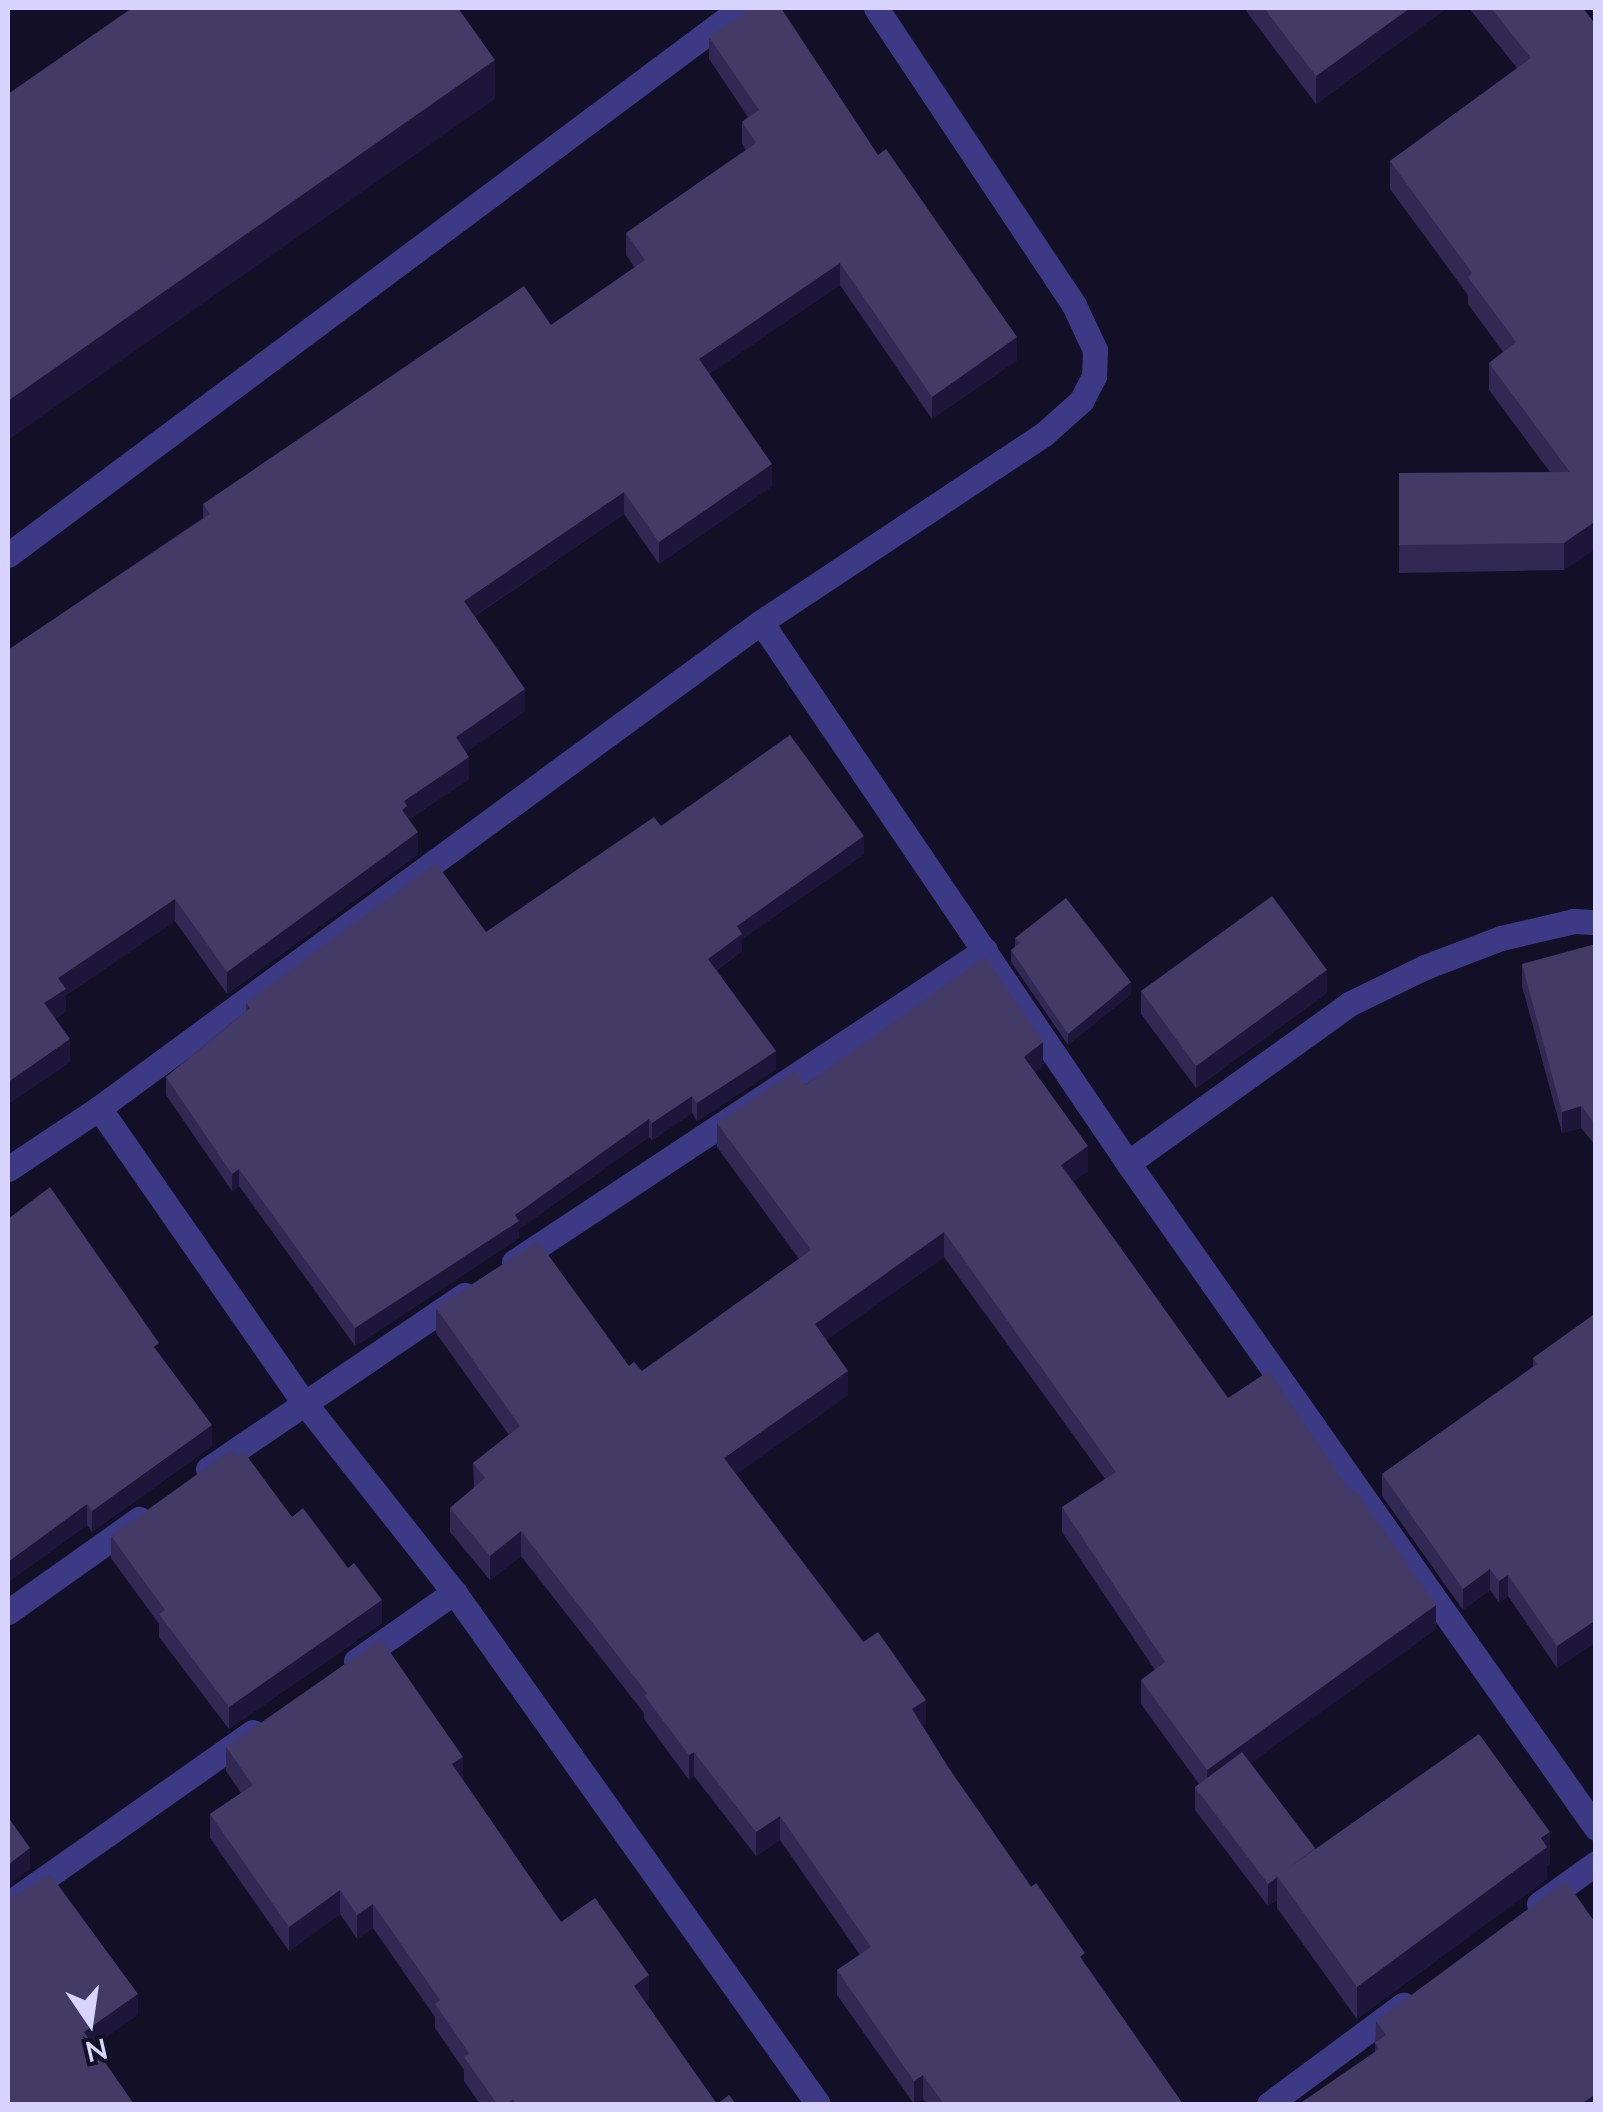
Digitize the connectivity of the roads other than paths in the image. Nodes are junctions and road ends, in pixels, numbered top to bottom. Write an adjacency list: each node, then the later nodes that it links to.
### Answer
1 (741, 8): 3 (street)
2 (876, 8): 4 (street)
3 (8, 555)
4 (761, 622): 6 (street); 7 (street)
5 (1596, 922): 8 (street)
6 (986, 950): 8 (street); 10 (street)
7 (99, 1108): 9 (street); 10 (street)
8 (1128, 1162): 17 (street)
9 (8, 1169)
10 (304, 1402): 11 (street); 13 (street)
11 (194, 1479)
12 (163, 1501): 14 (street)
13 (454, 1592): 15 (street); 22 (street)
14 (8, 1612)
15 (342, 1670)
16 (279, 1714): 19 (street)
17 (1596, 1828)
18 (1596, 1862): 20 (street)
19 (8, 1904)
20 (1518, 1920)
21 (1424, 1989): 23 (street)
22 (818, 2104)
23 (1268, 2104)

